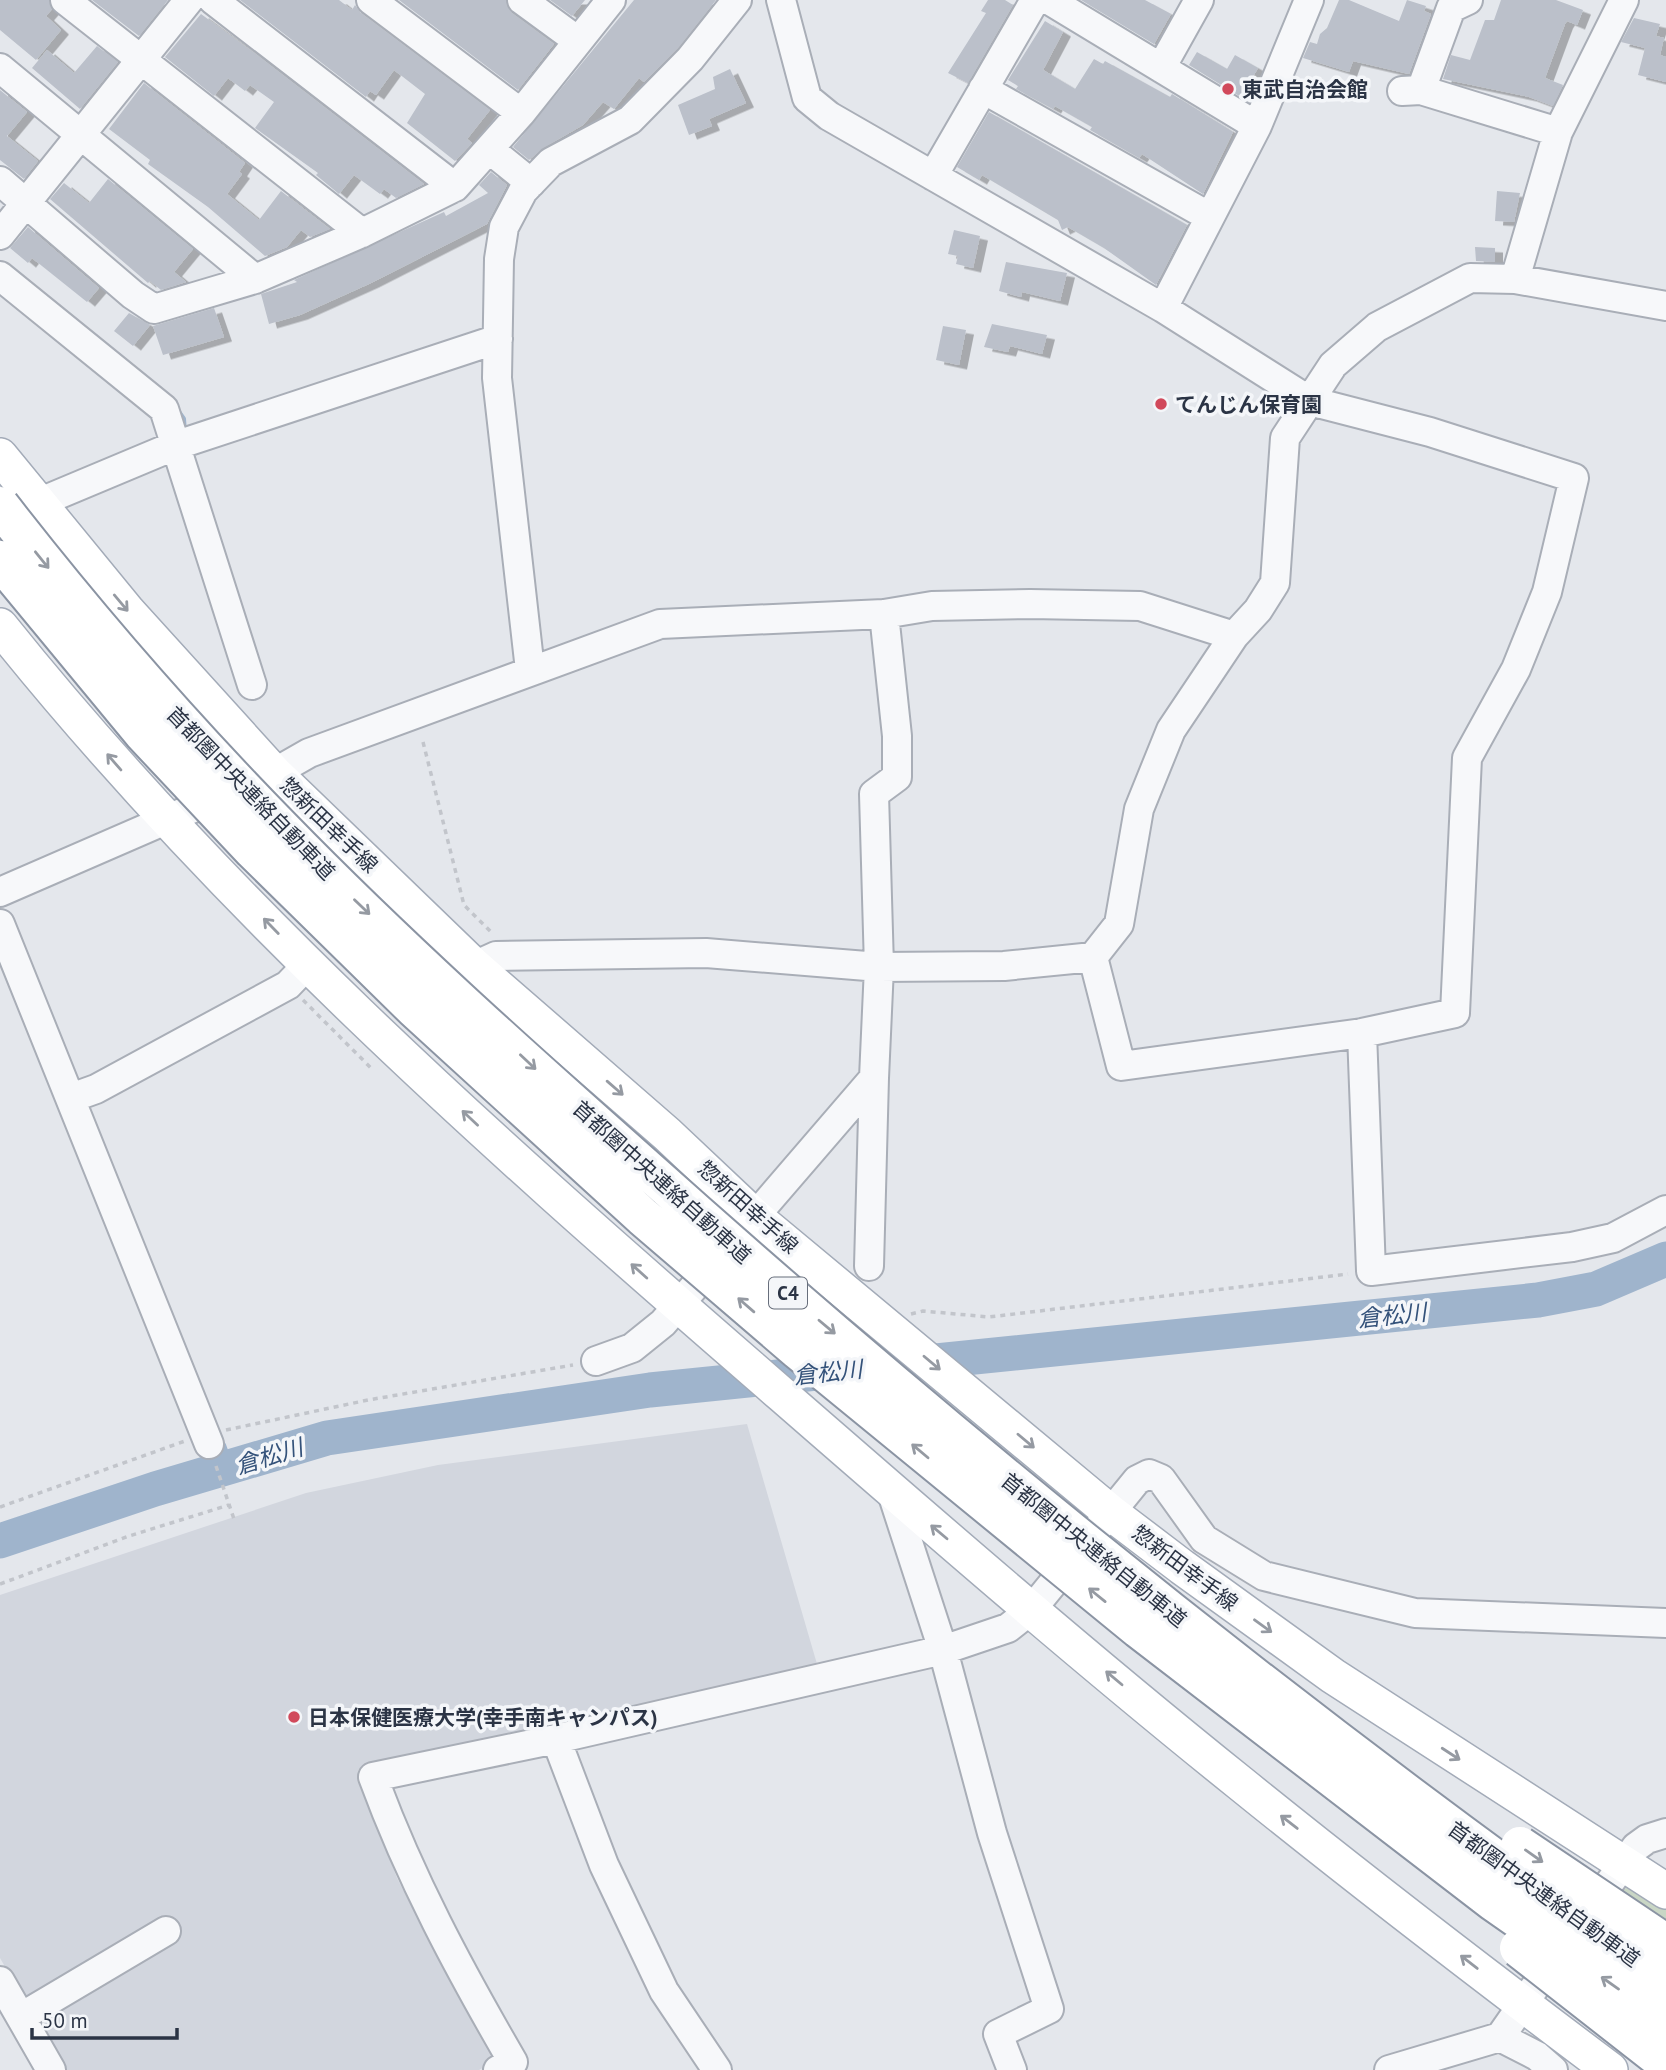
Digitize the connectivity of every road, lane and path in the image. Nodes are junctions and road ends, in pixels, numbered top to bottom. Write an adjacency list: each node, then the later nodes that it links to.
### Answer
1 (65, 0): 16 (street)
2 (189, 0): 16 (street)
3 (213, 0): 28 (street)
4 (371, 0): 20 (street)
5 (522, 0): 15 (street)
6 (611, 0): 15 (street)
7 (737, 0): 27 (street)
8 (781, 0): 25 (street)
9 (1035, 0): 19 (street)
10 (1049, 0): 18 (street)
11 (1199, 0): 18 (street)
12 (1309, 0): 21 (street)
13 (1468, 0): 22 (street)
14 (1625, 0): 22 (street)
15 (578, 41): 20 (street)
16 (140, 60): 23 (street); 31 (street)
17 (0, 68): 23 (street)
18 (1161, 68): 21 (street)
19 (983, 89): 25 (street); 30 (street)
20 (521, 113): 24 (street)
21 (1256, 126): 30 (street)
22 (1558, 132): 35 (street)
23 (80, 134): 29 (street); 34 (street)
24 (489, 149): 27 (street); 28 (street)
25 (933, 176): 37 (street)
26 (0, 181): 29 (street)
27 (531, 183): 38 (street)
28 (455, 187): 31 (street)
29 (27, 204): 32 (street); 34 (street)
30 (1210, 216): 37 (street)
31 (362, 233): 34 (street)
32 (0, 235)
33 (0, 276): 40 (street)
34 (255, 279)
35 (1515, 279): 36 (street); 39 (street)
36 (1666, 306)
37 (1163, 308): 39 (street)
38 (498, 339): 40 (street); 48 (street)
39 (1310, 401): 47 (street); 59 (street)
40 (174, 446): 42 (street); 49 (street)
41 (0, 456): 42 (main road, 惣新田幸手線)
42 (38, 503): 51 (main road, 惣新田幸手線, one-way to 51)
43 (0, 506): 80 (highway, 首都圏中央連絡自動車道 / C4, one-way to 80, bridge)
44 (0, 560): 79 (highway, 首都圏中央連絡自動車道 / C4, one-way to 44, bridge)
45 (884, 614): 47 (street); 48 (street); 57 (street)
46 (0, 626): 52 (main road, one-way to 46)
47 (1234, 636): 55 (street)
48 (530, 670): 51 (street)
49 (252, 685)
50 (423, 742): 56 (path)
51 (274, 773): 52 (street); 56 (main road, 惣新田幸手線)
52 (167, 819): 53 (street); 58 (main road, one-way to 52)
53 (0, 892)
54 (0, 924): 62 (street)
55 (1093, 957): 57 (street); 59 (street)
56 (490, 961): 57 (street); 64 (main road, 惣新田幸手線, one-way to 64)
57 (878, 967): 61 (street)
58 (298, 974): 60 (path); 62 (street); 67 (main road, one-way to 58)
59 (1362, 1033): 66 (street)
60 (371, 1068)
61 (874, 1078): 64 (street); 65 (street)
62 (71, 1098): 70 (street)
63 (1666, 1210): 66 (street)
64 (755, 1217): 67 (street); 68 (main road, 惣新田幸手線)
65 (869, 1266)
66 (1371, 1271): 68 (path)
67 (678, 1307): 69 (street); 71 (main road)
68 (890, 1328): 74 (main road, 惣新田幸手線, one-way to 74)
69 (596, 1361): 70 (path)
70 (207, 1440): 72 (path); 73 (path)
71 (892, 1493): 77 (main road, one-way to 71); 81 (street)
72 (229, 1505): 75 (path); 76 (path)
73 (0, 1507)
74 (1111, 1513): 77 (street); 78 (street); 84 (main road, 惣新田幸手線, one-way to 84)
75 (235, 1522)
76 (0, 1584)
77 (1032, 1609): 81 (street); 90 (main road, one-way to 77)
78 (1666, 1623)
79 (1139, 1629): 92 (highway, 首都圏中央連絡自動車道 / C4, one-way to 79, bridge); 94 (highway, bridge)
80 (1191, 1629): 87 (highway, one-way to 87, bridge); 89 (highway, 首都圏中央連絡自動車道 / C4, bridge)
81 (943, 1650): 82 (street); 99 (street)
82 (556, 1739): 97 (street); 98 (street)
83 (1666, 1833): 84 (street)
84 (1623, 1864): 85 (main road, 惣新田幸手線); 90 (street)
85 (1666, 1891)
86 (166, 1931): 91 (street)
87 (1666, 1944)
88 (0, 1981): 91 (street)
89 (1666, 1982)
90 (1522, 2004): 93 (street); 101 (main road)
91 (21, 2017): 96 (street)
92 (1666, 2022)
93 (1500, 2037): 95 (street); 100 (street)
94 (1666, 2063)
95 (1546, 2068)
96 (51, 2070)
97 (498, 2070)
98 (718, 2070)
99 (1012, 2070)
100 (1389, 2070)
101 (1610, 2070)

